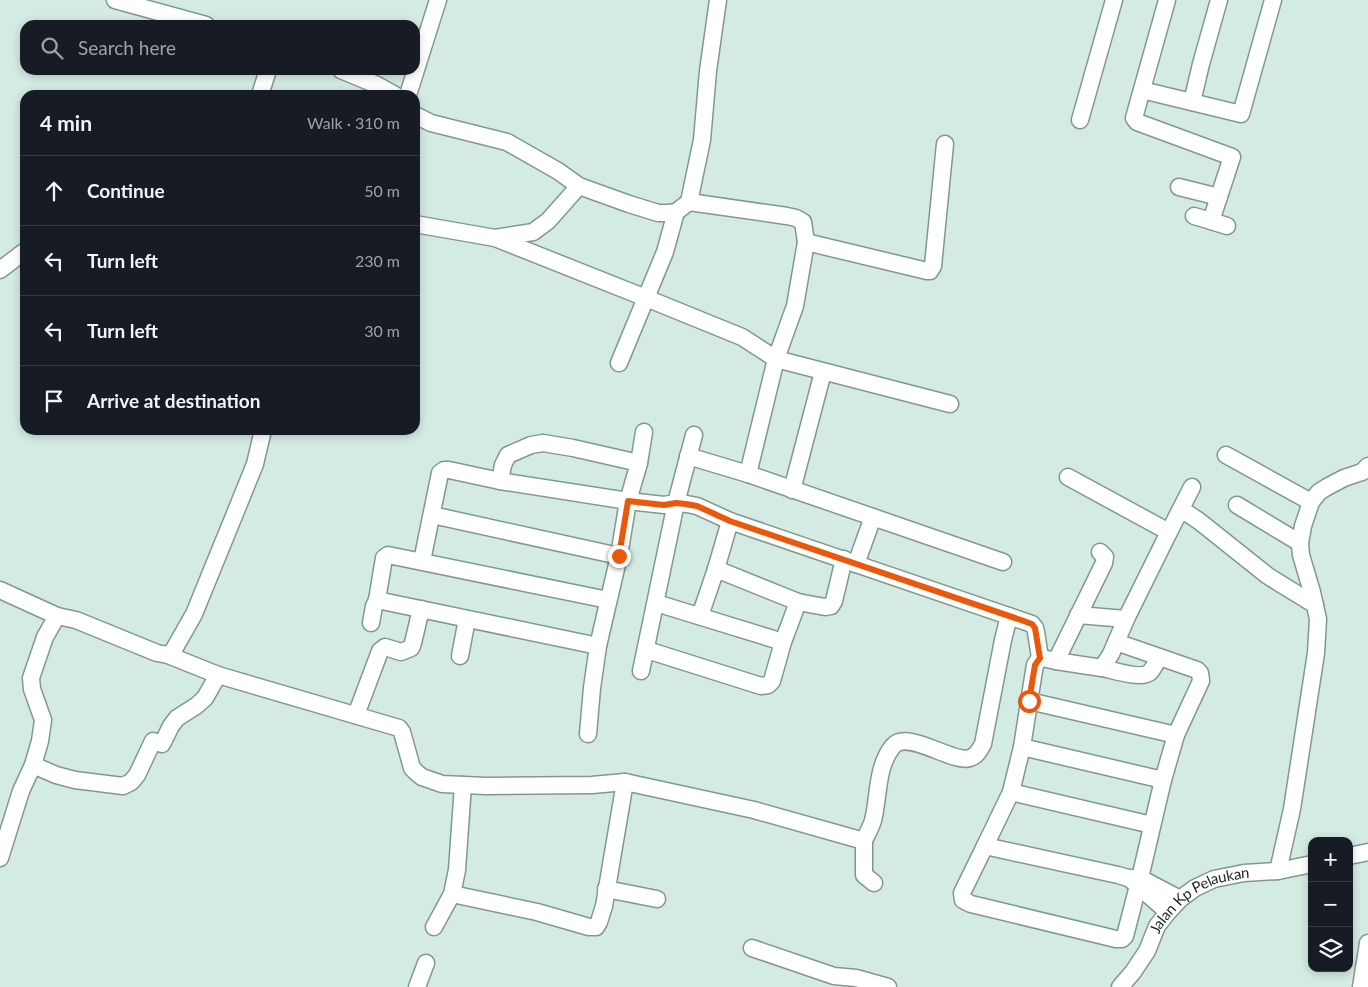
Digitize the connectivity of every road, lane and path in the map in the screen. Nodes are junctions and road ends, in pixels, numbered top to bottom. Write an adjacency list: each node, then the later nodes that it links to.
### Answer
1 (438, 0): 9 (street)
2 (718, 0): 24 (street)
3 (1114, 0): 19 (street)
4 (1167, 0): 16 (street)
5 (1220, 0): 17 (street)
6 (1273, 0): 17 (street)
7 (121, 1): 8 (street)
8 (188, 20)
9 (420, 57)
10 (266, 75): 13 (street)
11 (352, 75): 14 (street)
12 (414, 75): 15 (street)
13 (262, 90)
14 (386, 90)
15 (410, 90)
16 (1142, 90): 17 (street); 23 (street)
17 (1192, 102)
18 (420, 118): 21 (street)
19 (1080, 120)
20 (946, 144): 31 (street)
21 (579, 186): 25 (street); 30 (street)
22 (1180, 187): 23 (street)
23 (1219, 197): 27 (street)
24 (689, 202): 25 (street); 31 (street)
25 (676, 212): 34 (street)
26 (1194, 216): 27 (street)
27 (1211, 221): 29 (street)
28 (420, 225): 30 (street)
29 (1227, 226)
30 (495, 238): 34 (street)
31 (806, 242): 35 (street)
32 (20, 255): 33 (street)
33 (0, 270)
34 (646, 298): 35 (street); 36 (street)
35 (776, 359): 37 (street); 46 (street)
36 (619, 363)
37 (822, 372): 38 (street); 50 (street)
38 (950, 404)
39 (644, 432): 44 (street)
40 (262, 435): 85 (street)
41 (694, 435): 43 (street)
42 (1226, 455): 52 (street)
43 (688, 456): 46 (street); 53 (street)
44 (639, 462): 48 (street); 51 (street)
45 (1368, 466): 52 (street)
46 (748, 474): 50 (street)
47 (1068, 476): 59 (street)
48 (500, 481): 51 (street); 56 (street)
49 (1192, 487): 55 (street)
50 (792, 490): 57 (street)
51 (628, 501): 53 (street); 62 (street)
52 (1311, 502): 60 (street)
53 (676, 503): 58 (street); 71 (street)
54 (1237, 505): 60 (street)
55 (1181, 509): 59 (street); 72 (street)
56 (432, 515): 62 (street); 63 (street)
57 (873, 517): 64 (street); 65 (street)
58 (730, 521): 64 (street); 66 (street)
59 (1169, 532): 79 (street)
60 (1300, 542): 72 (street)
61 (1100, 552): 74 (street)
62 (619, 556): 69 (street)
63 (422, 561): 68 (street); 69 (street)
64 (850, 562): 70 (street); 77 (street)
65 (1003, 562)
66 (716, 569): 70 (street); 76 (street)
67 (0, 590): 75 (street)
68 (377, 600): 73 (street); 80 (street)
69 (608, 600): 83 (street)
70 (798, 602): 81 (street)
71 (656, 603): 76 (street); 84 (street)
72 (1315, 605): 110 (street)
73 (421, 609): 78 (street); 94 (street)
74 (1078, 615): 79 (street); 89 (street)
75 (58, 616): 85 (street); 98 (street)
76 (700, 616): 81 (street)
77 (1009, 616): 87 (street); 104 (street)
78 (466, 619): 83 (street); 86 (street)
79 (1126, 619): 82 (street)
80 (371, 623)
81 (783, 642): 84 (street)
82 (1116, 642): 88 (street); 90 (street)
83 (598, 646): 95 (street)
84 (647, 650): 91 (street)
85 (168, 656): 92 (street)
86 (460, 656)
87 (1040, 658): 89 (street); 93 (street)
88 (1159, 658): 90 (street); 96 (street)
89 (1056, 661): 90 (street)
90 (1102, 668)
91 (641, 671)
92 (218, 675): 94 (street); 98 (street)
93 (1029, 701): 96 (street); 97 (street)
94 (356, 715): 101 (street)
95 (588, 734)
96 (1176, 735): 99 (street)
97 (1022, 747): 99 (street); 102 (street)
98 (33, 765): 108 (street)
99 (1163, 780): 103 (street)
100 (625, 782): 101 (street); 104 (street); 113 (street)
101 (462, 785): 114 (street)
102 (1011, 792): 103 (street); 105 (street)
103 (1152, 825): 111 (street)
104 (864, 841): 112 (street)
105 (985, 846): 111 (street); 111 (street)
106 (1368, 852): 107 (street)
107 (1353, 855)
108 (0, 858)
109 (1308, 865): 110 (street, Jalan Kp Pelaukan)
110 (1278, 871): 116 (street, Jalan Kp Pelaukan)
111 (1135, 881): 116 (street); 117 (street)
112 (874, 883)
113 (606, 889): 114 (street); 115 (street)
114 (452, 894): 118 (street)
115 (657, 899)
116 (1180, 899): 117 (street, Jalan Kp Pelaukan)
117 (1168, 912): 124 (street, Jalan Kp Pelaukan)
118 (434, 927)
119 (1368, 943): 125 (street)
120 (752, 948): 123 (street)
121 (426, 963): 122 (street)
122 (417, 987)
123 (888, 987)
124 (1120, 987)
125 (1361, 987)

